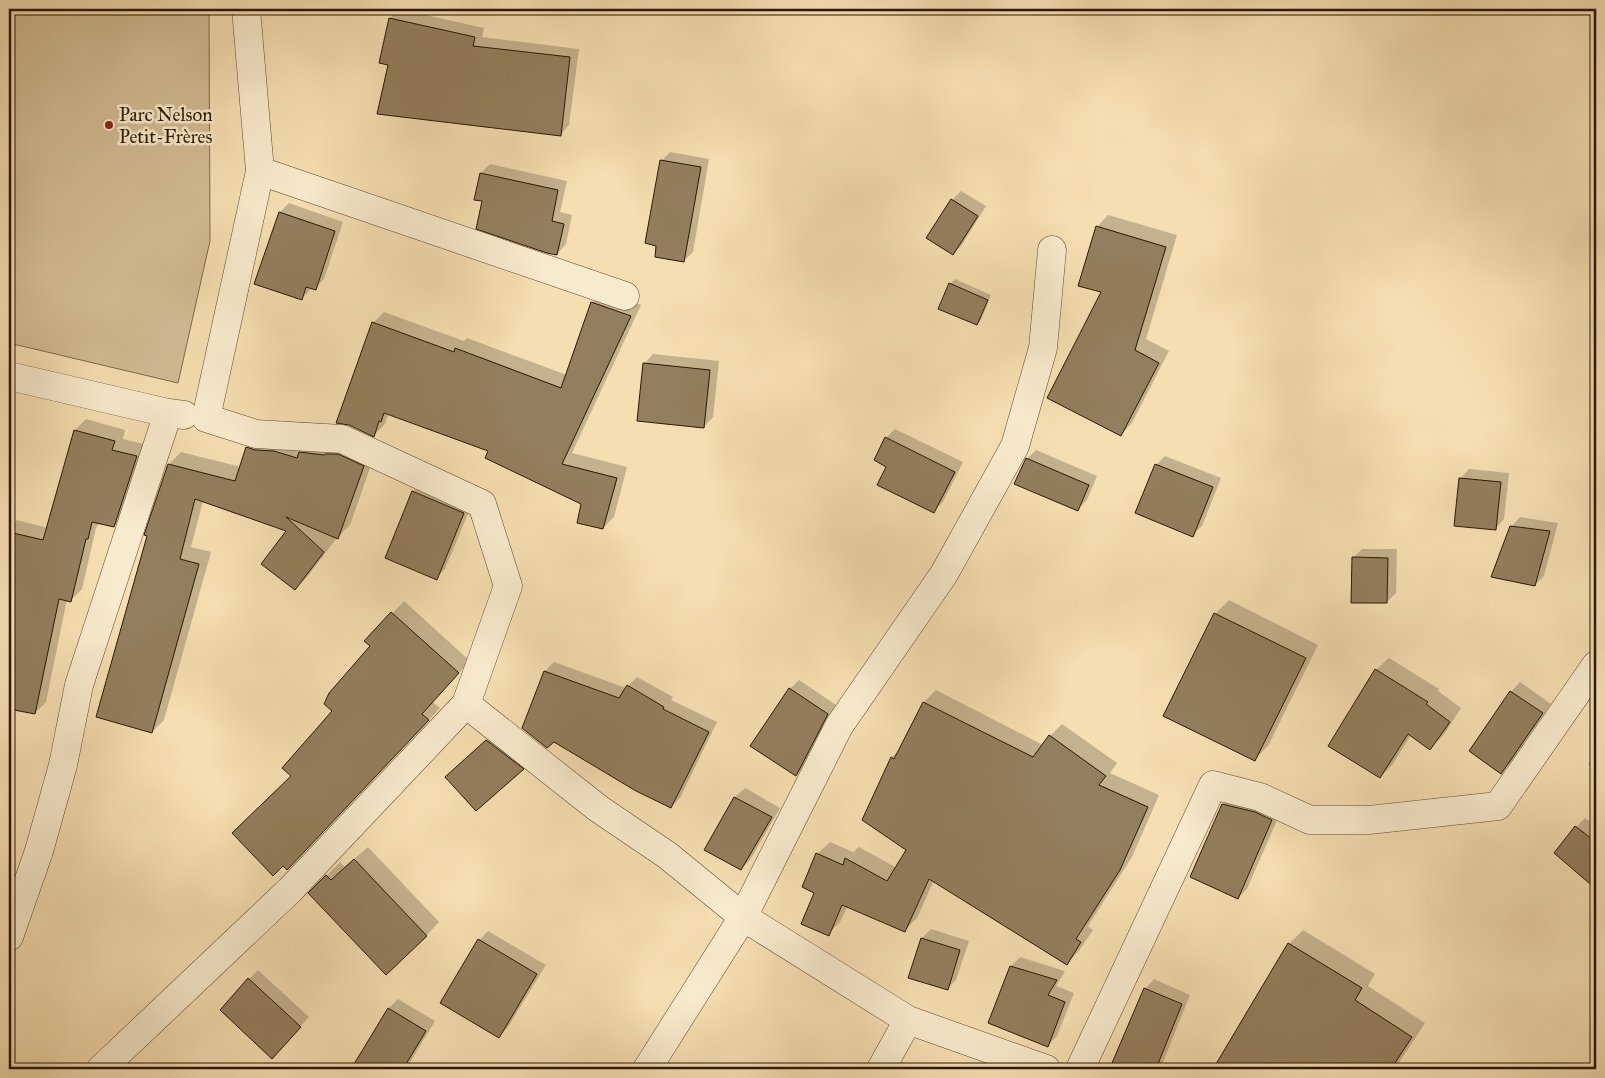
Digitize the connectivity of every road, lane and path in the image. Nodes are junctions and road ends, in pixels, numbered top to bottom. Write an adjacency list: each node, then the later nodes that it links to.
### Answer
1 (246, 9): 2 (street)
2 (260, 171): 4 (street); 7 (street)
3 (1052, 250): 10 (street)
4 (625, 296)
5 (9, 376): 6 (street)
6 (168, 413): 7 (street); 11 (street)
7 (206, 418): 9 (street)
8 (1596, 665): 17 (street)
9 (466, 704): 10 (street); 13 (street)
10 (743, 917): 12 (street); 14 (street)
11 (9, 937)
12 (908, 1020): 15 (street); 16 (street)
13 (101, 1069)
14 (647, 1069)
15 (881, 1069)
16 (1046, 1069)
17 (1080, 1069)

